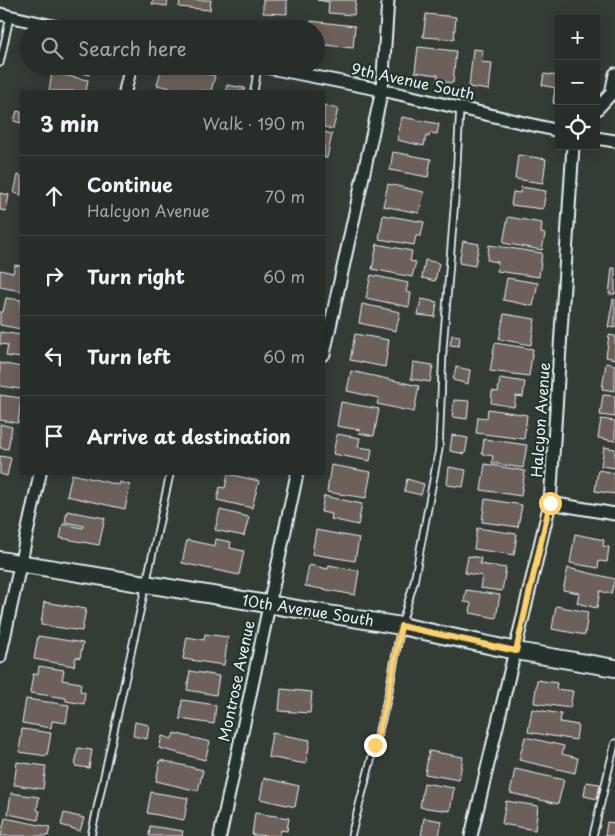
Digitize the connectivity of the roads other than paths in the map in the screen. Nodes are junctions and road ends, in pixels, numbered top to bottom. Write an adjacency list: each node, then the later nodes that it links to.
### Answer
1 (388, 0): 11 (street)
2 (5, 16): 3 (street); 4 (lane)
3 (24, 20)
4 (0, 64)
5 (615, 74): 12 (street)
6 (129, 75): 9 (street)
7 (257, 75): 10 (lane)
8 (305, 75): 11 (street, 9th Avenue South)
9 (125, 90)
10 (254, 90)
11 (382, 90): 13 (street, 9th Avenue South); 18 (street)
12 (600, 106)
13 (460, 108): 14 (street, 9th Avenue South); 28 (lane)
14 (555, 130)
15 (600, 138): 16 (street)
16 (615, 140)
17 (573, 150): 22 (street, Halcyon Avenue)
18 (325, 349)
19 (40, 475): 25 (street)
20 (170, 475): 26 (lane)
21 (297, 475): 27 (street, Montrose Avenue)
22 (550, 503): 23 (street); 29 (street, Halcyon Avenue)
23 (615, 514)
24 (0, 560): 25 (street, 10th Avenue South)
25 (20, 563): 26 (street, 10th Avenue South); 30 (street)
26 (146, 585): 27 (street, 10th Avenue South); 33 (lane)
27 (268, 605): 28 (street, 10th Avenue South); 34 (street, Montrose Avenue)
28 (401, 626): 29 (street, 10th Avenue South); 35 (lane)
29 (516, 651): 31 (street, 10th Avenue South); 36 (street, Halcyon Avenue)
30 (0, 658)
31 (615, 668)
32 (615, 743): 37 (lane)
33 (91, 836)
34 (220, 836)
35 (351, 836)
36 (471, 836)
37 (593, 836)

